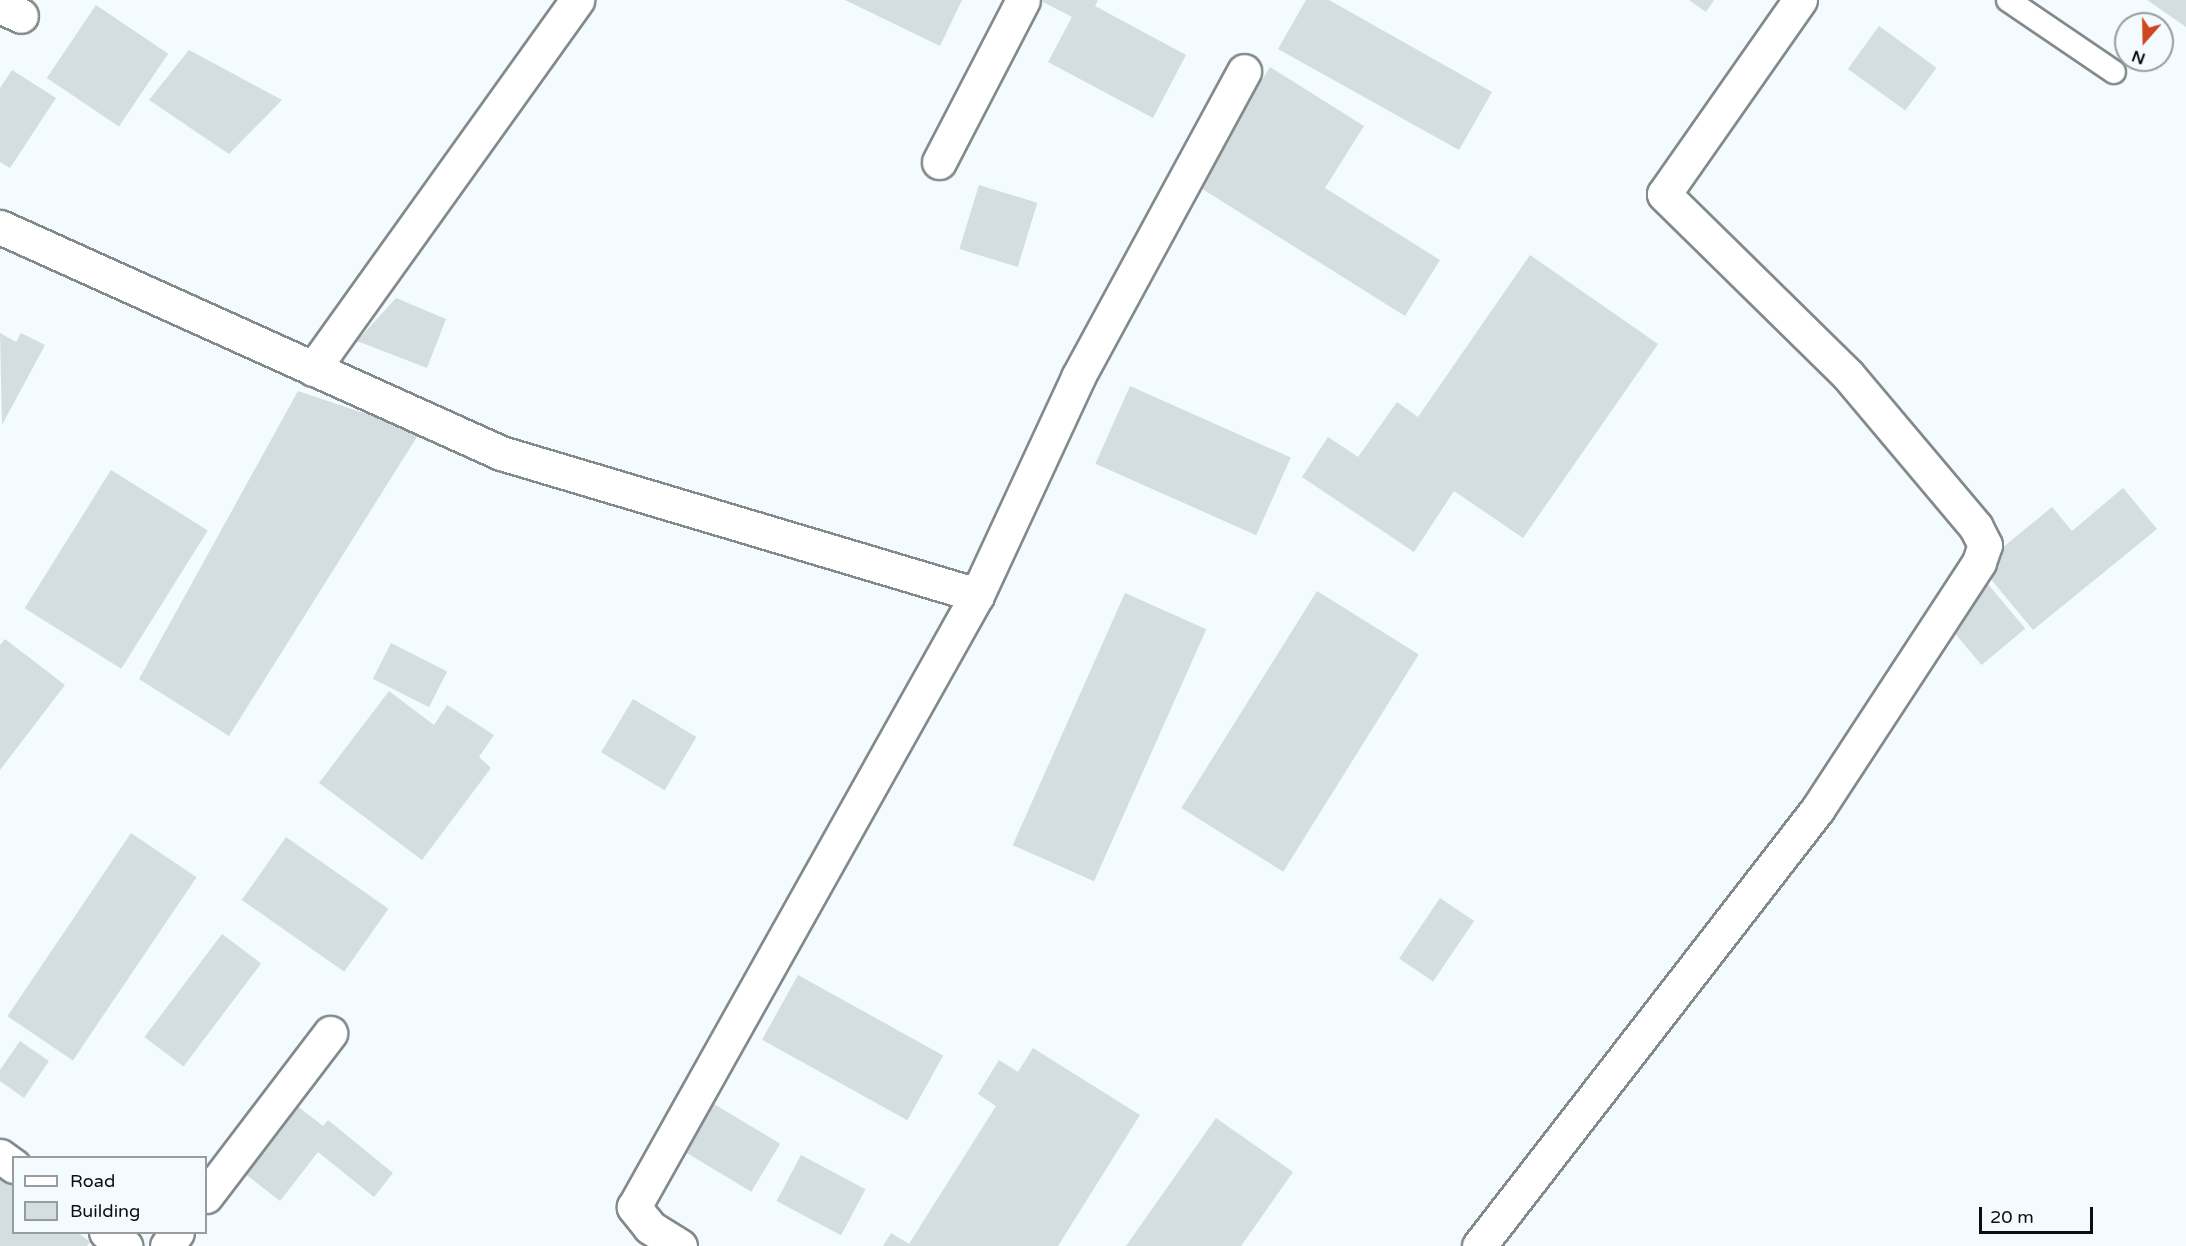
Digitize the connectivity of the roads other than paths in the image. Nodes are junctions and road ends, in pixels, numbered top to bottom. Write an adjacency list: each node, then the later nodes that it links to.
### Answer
1 (577, 0): 9 (street)
2 (1023, 0): 7 (street)
3 (1800, 0): 18 (street)
4 (2008, 0): 6 (lane)
5 (1244, 71): 10 (street)
6 (2114, 72)
7 (939, 162)
8 (0, 227): 9 (street)
9 (314, 369): 10 (street)
10 (977, 595): 17 (street)
11 (330, 1033): 12 (street)
12 (207, 1195)
13 (107, 1234): 15 (street)
14 (176, 1234): 16 (street)
15 (125, 1246)
16 (167, 1246)
17 (680, 1246)
18 (1479, 1246)

